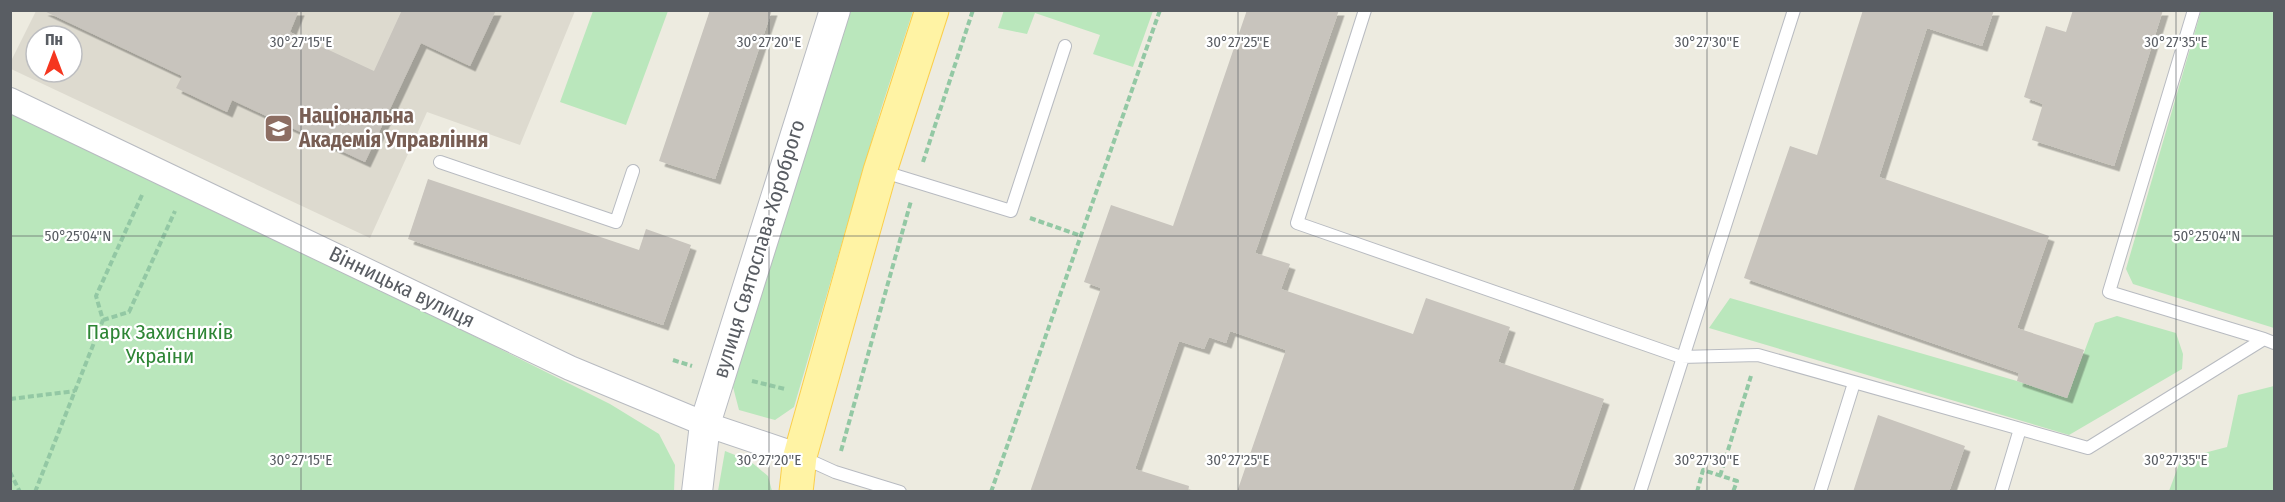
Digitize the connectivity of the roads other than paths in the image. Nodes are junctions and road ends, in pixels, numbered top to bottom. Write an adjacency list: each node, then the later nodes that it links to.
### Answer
1 (835, 10): 14 (street, вулиця Святослава Хороброго)
2 (932, 10): 10 (main road)
3 (1365, 10): 12 (lane)
4 (1794, 10): 12 (lane)
5 (2194, 10): 11 (lane)
6 (1065, 46): 10 (lane)
7 (10, 100): 14 (street, Вінницька вулиця)
8 (440, 162): 9 (lane)
9 (633, 171)
10 (880, 171): 16 (main road)
11 (2269, 341): 15 (lane)
12 (1681, 357): 13 (lane); 20 (lane)
13 (1854, 382): 15 (lane); 21 (lane)
14 (705, 424): 16 (street, Вінницька вулиця); 17 (street, вулиця Святослава Хороброго)
15 (2020, 429): 22 (lane)
16 (801, 456): 18 (main road); 19 (lane)
17 (697, 492)
18 (796, 492)
19 (900, 492)
20 (1640, 492)
21 (1820, 492)
22 (2001, 492)

